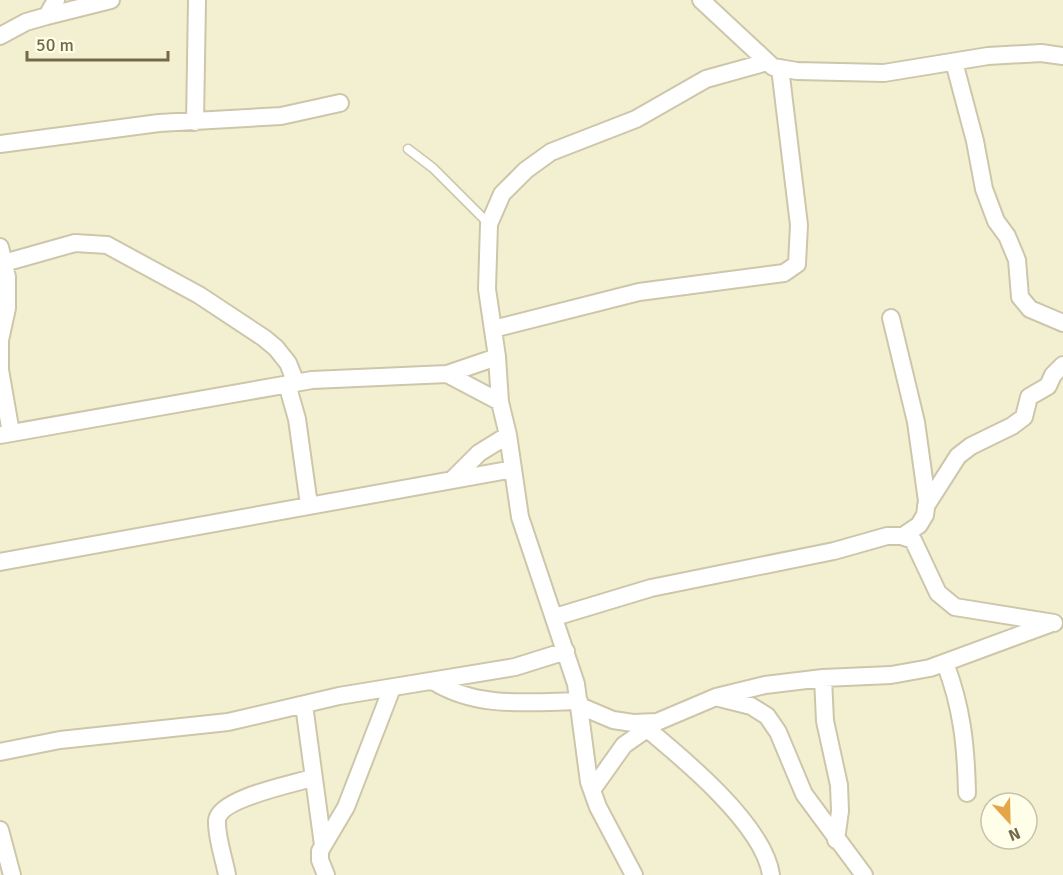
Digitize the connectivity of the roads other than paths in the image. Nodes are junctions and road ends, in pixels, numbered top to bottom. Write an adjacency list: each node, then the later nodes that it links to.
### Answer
1 (56, 0): 5 (street)
2 (111, 0): 5 (street)
3 (197, 0): 11 (street)
4 (701, 0): 9 (street)
5 (47, 16): 6 (street)
6 (0, 36)
7 (1063, 56): 8 (street)
8 (954, 62): 9 (street); 18 (street)
9 (773, 65): 14 (street); 19 (street)
10 (340, 103): 11 (street)
11 (195, 122): 12 (street)
12 (0, 144)
13 (408, 148): 14 (lane)
14 (489, 224): 19 (street)
15 (2, 255): 17 (street); 23 (street)
16 (891, 318): 30 (street)
17 (2, 323): 25 (street)
18 (1063, 323)
19 (493, 329): 20 (street)
20 (498, 357): 22 (street); 24 (street)
21 (1063, 365): 30 (street)
22 (447, 374): 23 (street); 24 (street)
23 (291, 383): 25 (street); 29 (street)
24 (501, 402): 26 (street)
25 (6, 434)
26 (508, 435): 27 (street); 28 (street)
27 (513, 469): 28 (street); 33 (street)
28 (453, 479): 29 (street)
29 (309, 505): 32 (street)
30 (926, 506): 31 (street)
31 (903, 536): 33 (street); 34 (street)
32 (0, 562)
33 (555, 617): 35 (street)
34 (1058, 621): 36 (street)
35 (566, 651): 38 (street); 41 (street)
36 (945, 663): 37 (street); 47 (street)
37 (823, 678): 40 (street); 49 (street)
38 (434, 681): 39 (street); 41 (street)
39 (392, 688): 42 (street); 50 (street)
40 (716, 697): 43 (street); 49 (street)
41 (579, 703): 43 (street); 46 (street)
42 (304, 705): 44 (street); 45 (street)
43 (644, 726): 46 (street); 55 (street)
44 (0, 752)
45 (312, 778): 50 (street); 53 (street)
46 (592, 790): 54 (street)
47 (967, 793)
48 (0, 830): 52 (street)
49 (836, 840): 56 (street)
50 (323, 845): 51 (street)
51 (322, 874)
52 (12, 875)
53 (227, 875)
54 (634, 875)
55 (771, 875)
56 (864, 875)

